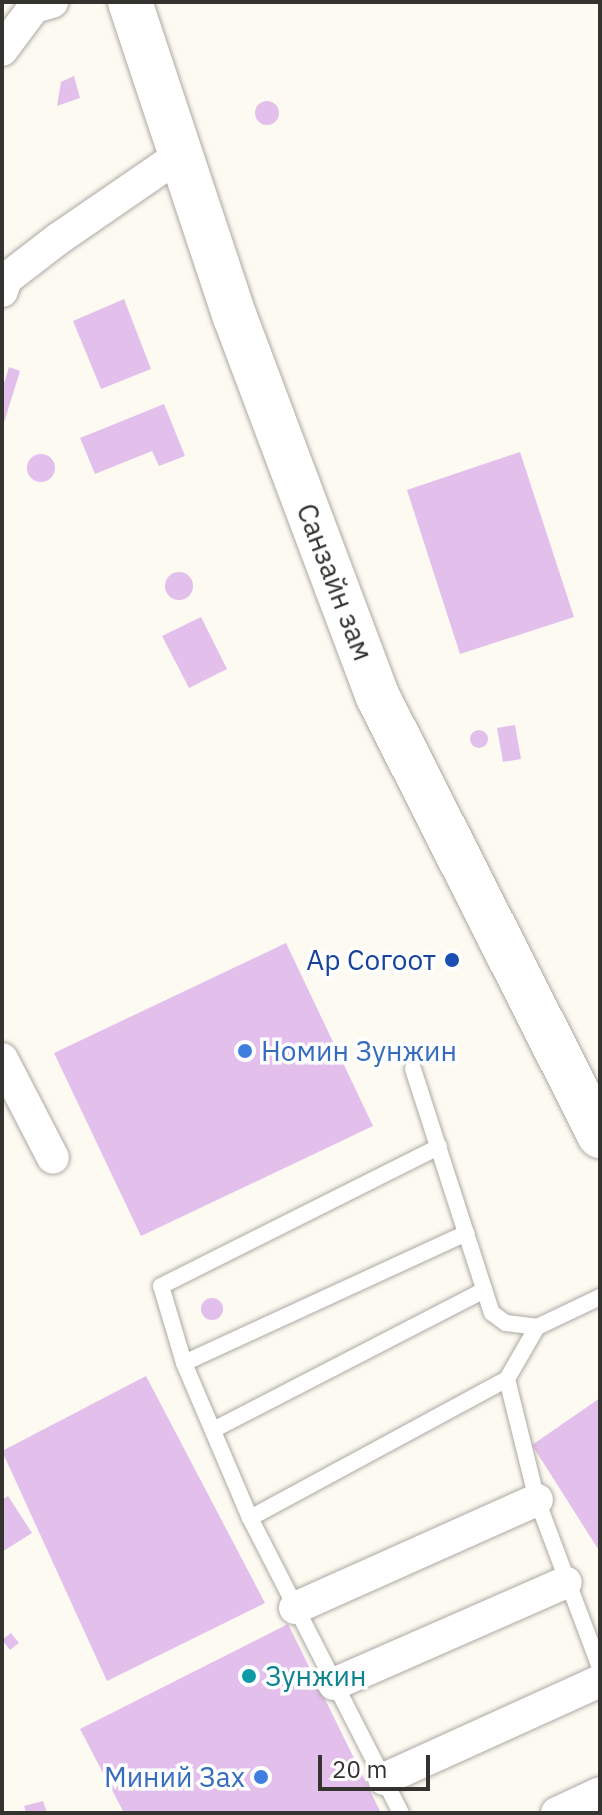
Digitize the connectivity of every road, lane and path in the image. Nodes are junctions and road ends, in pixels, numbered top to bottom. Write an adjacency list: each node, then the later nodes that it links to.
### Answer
1 (52, 2): 3 (street)
2 (130, 2): 4 (main road, Санзайн зам)
3 (2, 50)
4 (180, 155): 5 (street); 8 (main road, Санзайн зам)
5 (2, 291)
6 (2, 1059): 10 (street)
7 (413, 1069): 9 (lane)
8 (600, 1136)
9 (439, 1147): 11 (lane); 15 (lane)
10 (53, 1158)
11 (466, 1233): 12 (lane); 15 (lane)
12 (484, 1290): 14 (lane); 17 (lane)
13 (600, 1297): 14 (lane)
14 (537, 1327): 16 (lane)
15 (184, 1363): 17 (lane)
16 (507, 1379): 18 (lane); 19 (lane)
17 (215, 1429): 19 (lane)
18 (537, 1500): 20 (lane); 21 (street)
19 (250, 1518): 21 (lane)
20 (566, 1582): 22 (lane); 24 (street)
21 (295, 1608): 24 (lane)
22 (600, 1668)
23 (600, 1681): 25 (street)
24 (334, 1684): 25 (lane)
25 (384, 1779): 27 (lane)
26 (600, 1793): 28 (street)
27 (401, 1813)
28 (557, 1813)

